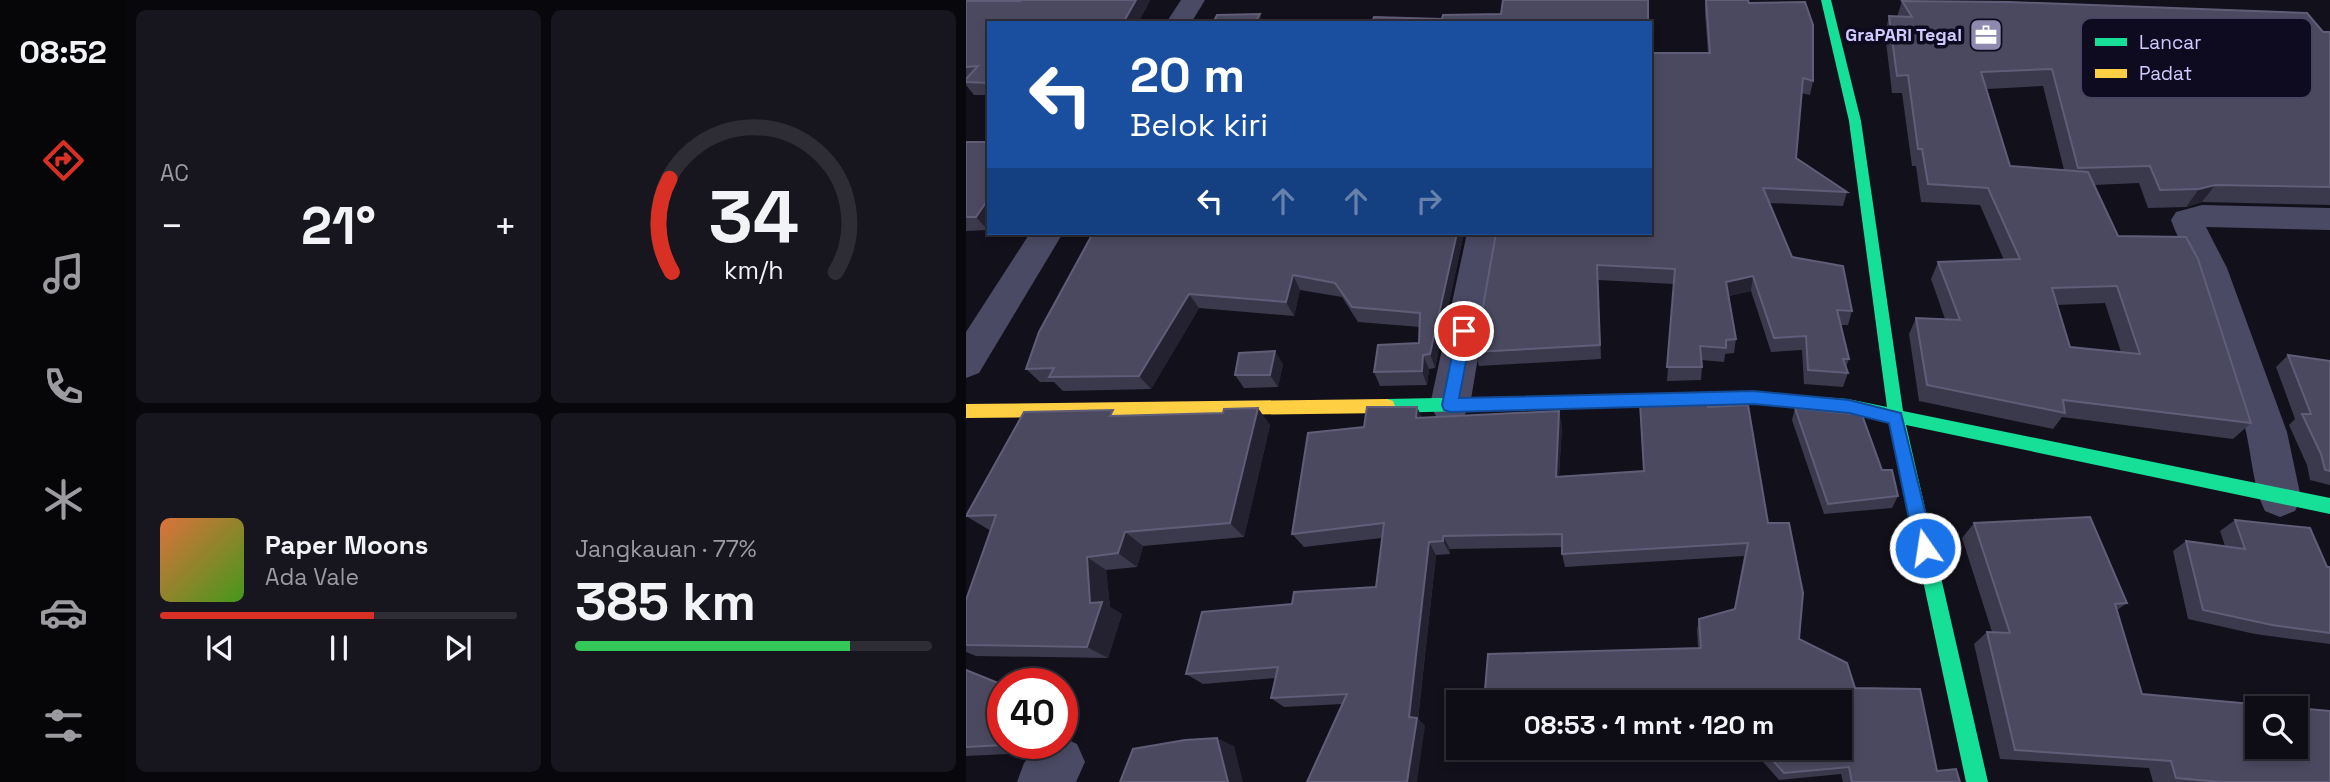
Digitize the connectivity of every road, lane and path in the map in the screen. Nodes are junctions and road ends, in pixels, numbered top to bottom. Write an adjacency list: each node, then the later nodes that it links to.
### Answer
1 (1193, 0): 3 (street)
2 (1826, 0): 10 (street)
3 (1179, 21)
4 (2330, 219): 11 (street)
5 (1046, 235): 7 (street)
6 (1483, 235): 8 (street)
7 (966, 363)
8 (1450, 405): 9 (street); 10 (street)
9 (966, 411)
10 (1896, 418): 11 (street); 13 (street)
11 (2280, 498): 12 (street)
12 (2330, 506)
13 (1977, 782)

